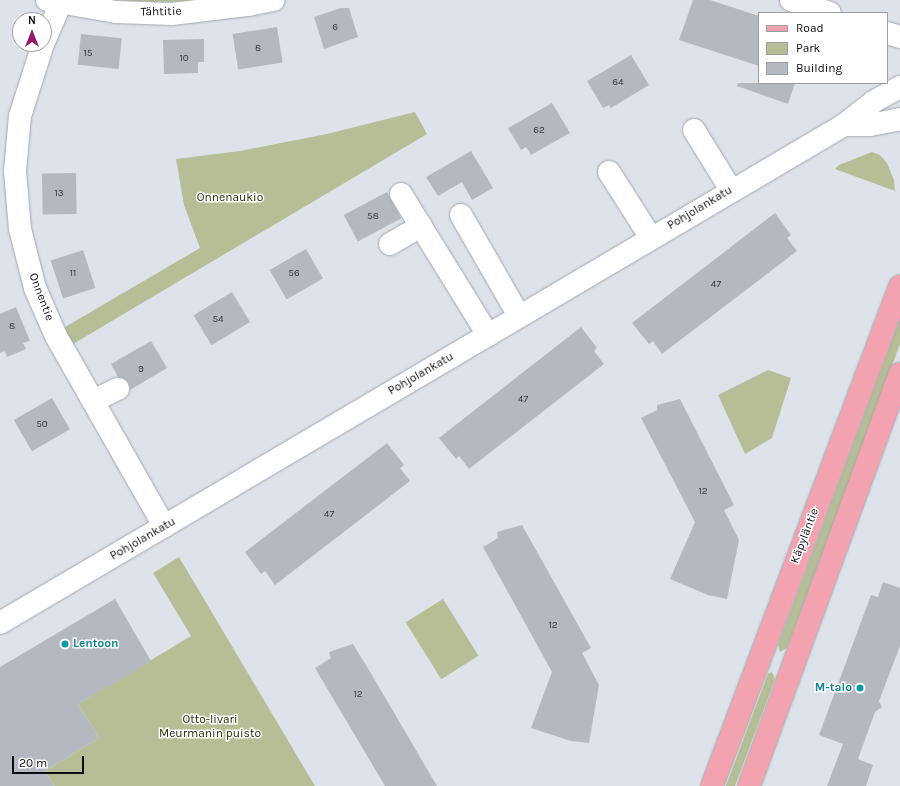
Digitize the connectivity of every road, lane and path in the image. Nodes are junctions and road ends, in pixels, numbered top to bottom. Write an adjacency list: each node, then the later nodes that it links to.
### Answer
1 (274, 0): 4 (street, Tähtitie)
2 (791, 0): 5 (street)
3 (834, 0): 6 (street)
4 (57, 1): 7 (street, Onnentie)
5 (827, 12)
6 (830, 12)
7 (52, 17)
8 (888, 33): 9 (street)
9 (900, 37)
10 (41, 52): 27 (street, Onnentie)
11 (900, 87): 13 (street, Pohjolankatu)
12 (900, 120): 13 (street, Pohjolankatu)
13 (844, 125): 16 (street, Pohjolankatu)
14 (694, 130): 16 (street)
15 (609, 172): 20 (street)
16 (731, 190): 20 (street, Pohjolankatu)
17 (401, 194): 19 (street)
18 (461, 215): 23 (street)
19 (421, 226): 21 (street); 24 (street)
20 (650, 238): 23 (street, Pohjolankatu)
21 (390, 244)
22 (900, 286): 30 (main road, Käpyläntie)
23 (519, 316): 24 (street, Pohjolankatu)
24 (488, 335): 28 (street, Pohjolankatu)
25 (900, 374): 31 (main road)
26 (118, 389): 27 (street)
27 (92, 401): 28 (street, Onnentie)
28 (164, 526): 29 (street, Pohjolankatu)
29 (0, 623)
30 (712, 786)
31 (749, 786)

